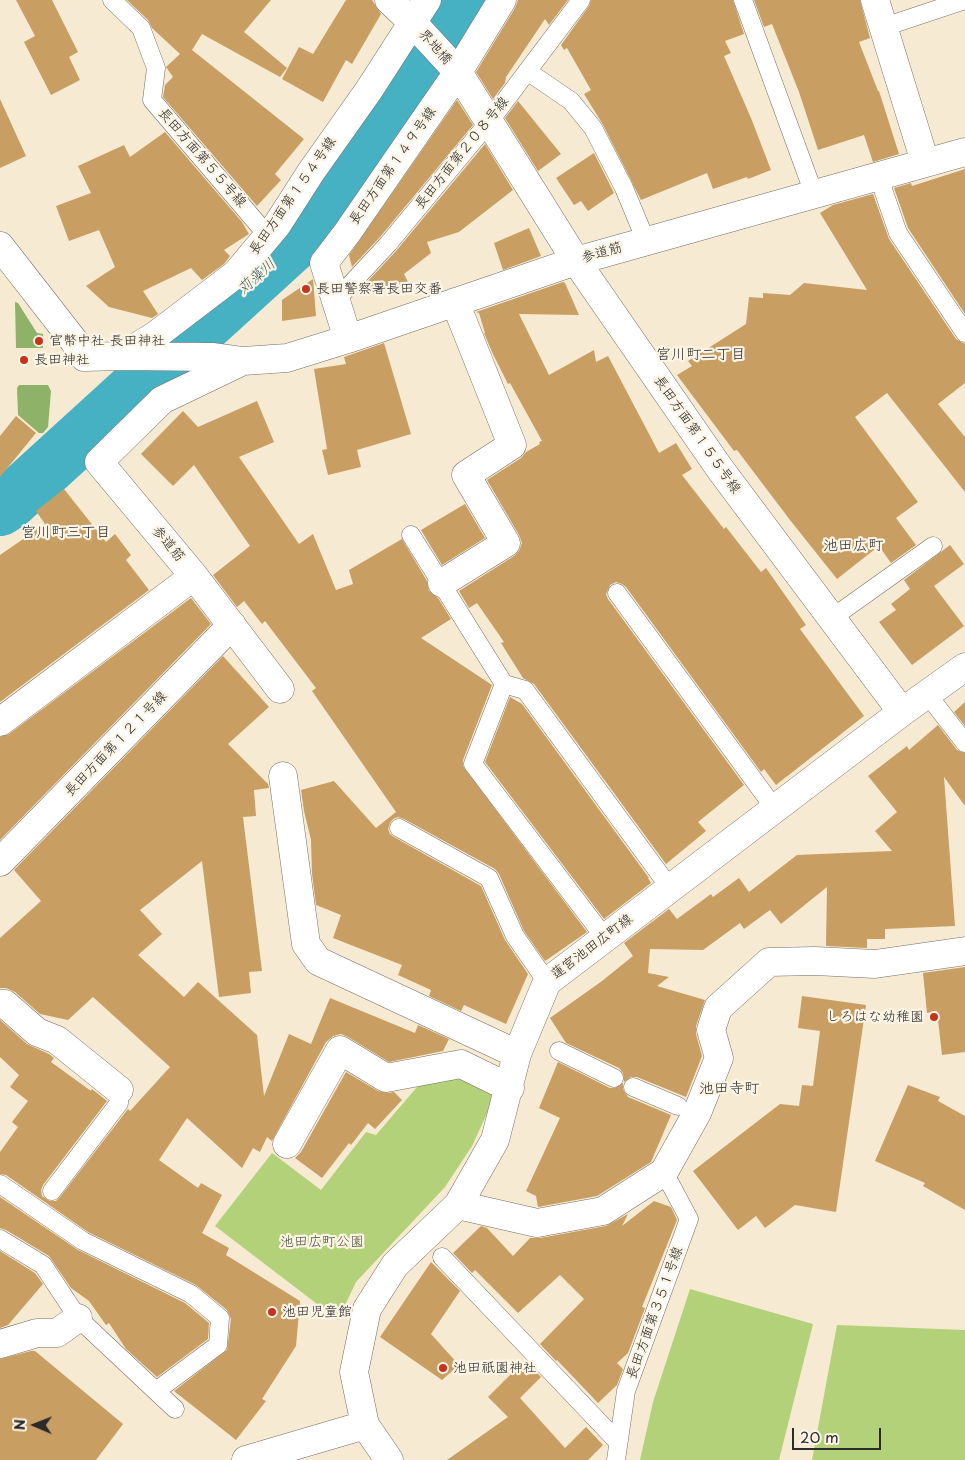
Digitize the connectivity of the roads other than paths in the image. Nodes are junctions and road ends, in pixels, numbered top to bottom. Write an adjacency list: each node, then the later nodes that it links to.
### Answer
1 (112, 0): 17 (lane, 長田方面第５５号線)
2 (389, 0): 8 (street)
3 (502, 0): 11 (street, 長田方面第１４９号線)
4 (581, 0): 10 (lane, 長田方面第２０８号線)
5 (742, 0): 16 (lane)
6 (875, 0): 9 (street)
7 (955, 2): 9 (lane)
8 (420, 11): 11 (street, 界地橋); 17 (street, 長田方面第１５４号線)
9 (884, 27): 14 (street)
10 (528, 71): 12 (lane, 長田方面第２０８号線); 18 (lane)
11 (458, 72): 12 (street, 長田方面第１５５号線); 21 (street, 長田方面第１４９号線)
12 (489, 122): 20 (street, 長田方面第１５５号線); 21 (lane, 長田方面第２０８号線)
13 (965, 152): 14 (street, 参道筋)
14 (925, 162): 15 (street, 参道筋)
15 (878, 176): 16 (street, 参道筋); 23 (lane)
16 (814, 194): 18 (street, 参道筋)
17 (268, 236): 25 (street, 長田方面第１５４号線)
18 (646, 241): 20 (street, 参道筋)
19 (0, 246): 25 (street, 参道筋)
20 (576, 261): 22 (street, 参道筋); 32 (street, 長田方面第１５５号線)
21 (336, 300): 24 (street, 長田方面第１４９号線)
22 (455, 302): 24 (street, 参道筋); 30 (street)
23 (965, 333)
24 (348, 339): 26 (street, 参道筋)
25 (131, 356): 26 (street, 参道筋)
26 (243, 361): 29 (street, 参道筋)
27 (411, 535): 30 (lane)
28 (932, 546): 32 (lane)
29 (194, 576): 33 (street); 39 (street, 参道筋)
30 (442, 583): 35 (lane)
31 (617, 594): 42 (lane)
32 (832, 618): 38 (street, 長田方面第１５５号線)
33 (232, 625): 36 (street); 44 (street, 長田方面第１２１号線)
34 (965, 667): 37 (street, 蓮宮池田広町線)
35 (504, 684): 45 (lane); 46 (lane)
36 (280, 689)
37 (927, 694): 38 (street, 蓮宮池田広町線); 40 (lane)
38 (902, 712): 42 (street, 蓮宮池田広町線)
39 (0, 722)
40 (965, 743)
41 (283, 776): 50 (street)
42 (775, 809): 45 (street, 蓮宮池田広町線)
43 (399, 828): 48 (lane)
44 (0, 862)
45 (670, 888): 46 (street, 蓮宮池田広町線)
46 (604, 938): 48 (street, 蓮宮池田広町線)
47 (965, 951): 60 (street)
48 (547, 982): 52 (street, 蓮宮池田広町線)
49 (0, 1004): 57 (street)
50 (471, 1033): 52 (street); 53 (street)
51 (559, 1052): 54 (lane)
52 (517, 1054): 56 (street, 蓮宮池田広町線)
53 (461, 1064): 56 (street); 59 (street)
54 (614, 1078)
55 (633, 1087): 58 (lane)
56 (510, 1088): 63 (street, 蓮宮池田広町線)
57 (119, 1090): 62 (lane)
58 (678, 1106)
59 (287, 1144)
60 (664, 1172): 63 (street); 71 (lane, 長田方面第３５１号線)
61 (0, 1184): 68 (lane)
62 (52, 1191)
63 (458, 1205): 70 (street, 蓮宮池田広町線)
64 (0, 1239): 66 (lane)
65 (442, 1257): 71 (lane)
66 (78, 1318): 67 (street); 68 (lane)
67 (0, 1344)
68 (156, 1391): 69 (lane)
69 (174, 1409)
70 (365, 1425): 72 (street); 73 (street)
71 (618, 1442): 74 (lane, 長田方面第３５１号線)
72 (246, 1460)
73 (389, 1460)
74 (616, 1460)

